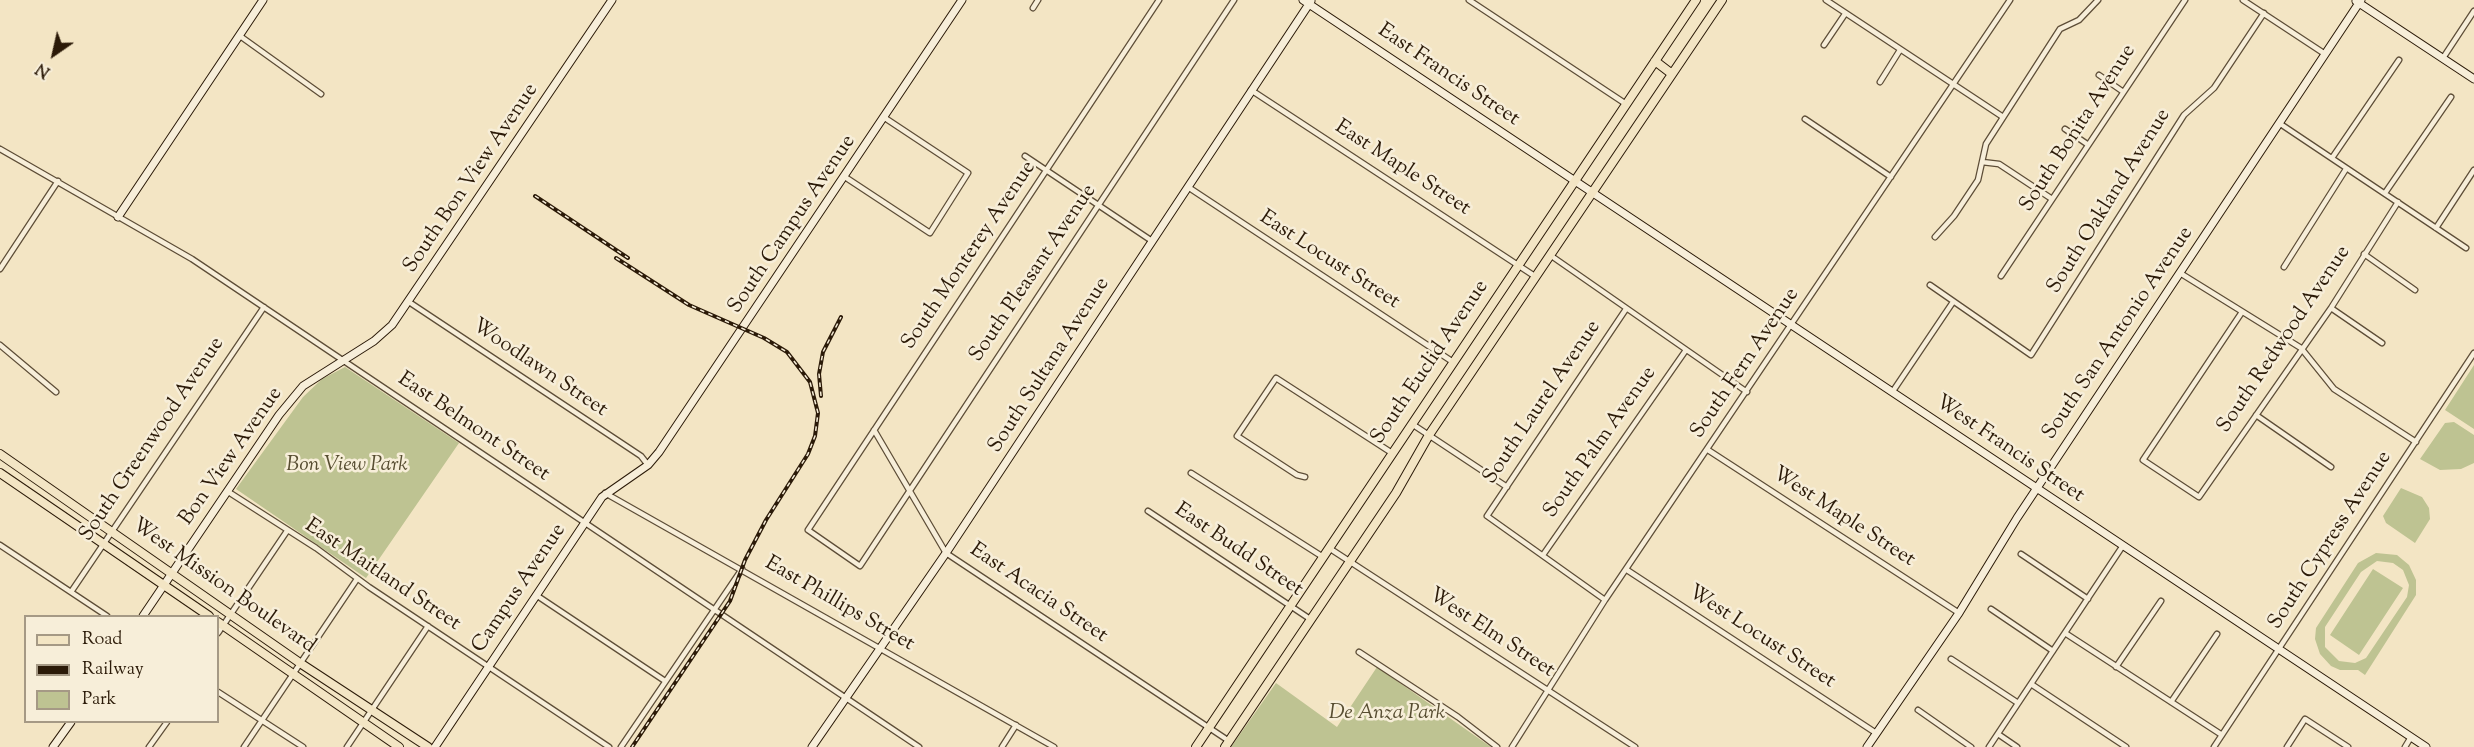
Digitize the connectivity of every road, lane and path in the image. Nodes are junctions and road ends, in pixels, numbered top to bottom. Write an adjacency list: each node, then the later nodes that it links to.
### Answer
1 (263, 0): 21 (street)
2 (612, 0): 76 (street, South Bon View Avenue)
3 (962, 0): 39 (street, South Campus Avenue)
4 (1038, 0): 17 (street)
5 (1159, 0): 50 (street, South Monterey Avenue)
6 (1234, 0): 60 (street, South Pleasant Avenue)
7 (1469, 0): 37 (street)
8 (1696, 0): 27 (main road, South Euclid Avenue)
9 (1722, 0): 28 (main road, South Euclid Avenue)
10 (1826, 0): 20 (street)
11 (2010, 0): 32 (street, South Fern Avenue)
12 (2098, 0): 38 (street)
13 (2185, 0): 34 (street, South Bonita Avenue)
14 (2243, 0): 19 (street)
15 (1308, 1): 33 (street, South Sultana Avenue); 53 (street, East Francis Street)
16 (2358, 1): 24 (street, South San Antonio Avenue); 25 (street)
17 (1033, 8)
18 (2474, 11): 25 (street)
19 (2264, 13): 24 (street); 77 (street, South Oakland Avenue)
20 (1845, 14): 22 (street); 23 (street)
21 (240, 36): 35 (street); 61 (street)
22 (1824, 45)
23 (1900, 50): 31 (street); 32 (street)
24 (2325, 54): 41 (street, South San Antonio Avenue)
25 (2443, 58): 30 (street)
26 (2399, 60): 46 (street)
27 (1655, 61): 28 (main road); 37 (main road, South Euclid Avenue)
28 (1672, 74): 56 (main road, South Euclid Avenue)
29 (2099, 75): 34 (street)
30 (2474, 79)
31 (1880, 82)
32 (1953, 84): 38 (street); 52 (street, South Fern Avenue)
33 (1251, 90): 55 (street, South Sultana Avenue); 68 (street, East Maple Street)
34 (2122, 91): 43 (street, South Bonita Avenue)
35 (321, 94)
36 (2451, 97): 57 (street)
37 (1626, 104): 53 (main road, South Euclid Avenue)
38 (2003, 117): 47 (street)
39 (885, 118): 51 (street, South Campus Avenue); 51 (street)
40 (1805, 119): 52 (street)
41 (2279, 123): 46 (street); 71 (street, South San Antonio Avenue)
42 (2065, 129): 43 (street)
43 (2087, 144): 58 (street, South Bonita Avenue)
44 (0, 149): 54 (street, East Belmont Street)
45 (1024, 156): 50 (street)
46 (2332, 158): 48 (street)
47 (1982, 162): 58 (street); 63 (street)
48 (2346, 169): 57 (street); 69 (street)
49 (2474, 170): 62 (street)
50 (1046, 171): 60 (street); 95 (street, South Monterey Avenue)
51 (845, 177): 101 (street, South Campus Avenue)
52 (1891, 177): 82 (street, South Fern Avenue)
53 (1574, 180): 56 (street, West Francis Street); 68 (main road, South Euclid Avenue)
54 (58, 182): 61 (street, East Belmont Street); 70 (street)
55 (1187, 187): 64 (street, South Sultana Avenue); 89 (street, East Locust Street)
56 (1592, 192): 67 (main road, South Euclid Avenue); 82 (street, West Francis Street)
57 (2385, 193): 59 (street)
58 (2052, 199): 72 (street, South Bonita Avenue)
59 (2398, 202): 62 (street); 66 (street, South Redwood Avenue)
60 (1100, 206): 64 (street); 108 (street, South Pleasant Avenue)
61 (118, 217): 78 (street, East Belmont Street)
62 (2436, 228): 65 (street)
63 (1935, 237)
64 (1152, 241): 119 (street, South Sultana Avenue)
65 (2466, 248)
66 (2364, 254): 75 (street); 79 (street, South Redwood Avenue)
67 (1550, 255): 73 (main road, South Euclid Avenue); 80 (street)
68 (1519, 265): 73 (street, East Maple Street); 89 (main road, South Euclid Avenue)
69 (2284, 267)
70 (0, 269)
71 (2180, 273): 81 (street); 107 (street, South San Antonio Avenue)
72 (2001, 276)
73 (1536, 277): 96 (main road, South Euclid Avenue)
74 (1930, 285): 77 (street)
75 (2415, 291)
76 (410, 302): 88 (street, South Bon View Avenue); 101 (street, Woodlawn Street)
77 (1953, 302): 90 (street)
78 (264, 307): 88 (street, East Belmont Street); 113 (street, South Greenwood Avenue)
79 (2331, 308): 83 (street); 85 (street, South Redwood Avenue)
80 (1626, 309): 86 (street); 106 (street, South Laurel Avenue)
81 (2242, 312): 85 (street); 93 (street, South Redwood Avenue)
82 (1793, 324): 90 (street, West Francis Street); 92 (street, South Fern Avenue)
83 (2382, 343)
84 (0, 345): 91 (street)
85 (2301, 348): 93 (street, South Redwood Avenue); 97 (street)
86 (1686, 350): 92 (street); 121 (street, South Palm Avenue)
87 (2474, 353): 97 (street, South Cypress Avenue)
88 (343, 360): 109 (street, Bon View Avenue); 112 (street, East Belmont Street)
89 (1453, 362): 94 (main road, South Euclid Avenue)
90 (1893, 391): 107 (street, West Francis Street)
91 (56, 392)
92 (1747, 392): 98 (street, South Fern Avenue)
93 (2256, 415): 102 (street)
94 (1412, 424): 96 (street); 99 (main road, South Euclid Avenue)
95 (874, 430): 108 (street, East Acacia Street); 124 (street, South Monterey Avenue)
96 (1429, 435): 106 (street); 123 (main road, South Euclid Avenue)
97 (2416, 442): 150 (street, South Cypress Avenue)
98 (1708, 450): 126 (street, South Fern Avenue); 138 (street, West Maple Street)
99 (1392, 453): 105 (street); 118 (main road, South Euclid Avenue)
100 (0, 454): 113 (main road, West Mission Boulevard)
101 (648, 465): 110 (street, Campus Avenue)
102 (2331, 467)
103 (0, 473): 116 (main road)
104 (1191, 473): 122 (street)
105 (1305, 477)
106 (1507, 487): 121 (street, South Laurel Avenue)
107 (2037, 488): 117 (street, West Francis Street); 138 (street, South San Antonio Avenue)
108 (910, 490): 119 (street, East Acacia Street); 124 (street, South Pleasant Avenue)
109 (227, 491): 114 (street, East Maitland Street); 127 (street, Bon View Avenue)
110 (605, 494): 112 (street, Campus Avenue); 125 (street, East Phillips Street)
111 (1148, 512): 135 (street, East Budd Street)
112 (585, 522): 131 (street, Campus Avenue); 136 (street, East Belmont Street)
113 (112, 531): 116 (street, South Greenwood Avenue); 127 (main road, West Mission Boulevard)
114 (286, 531): 128 (street, East Maitland Street); 139 (street)
115 (0, 545): 130 (street)
116 (102, 545): 129 (main road); 130 (street, South Greenwood Avenue)
117 (2122, 547): 132 (street); 150 (street, West Francis Street)
118 (1329, 548): 122 (main road, South Euclid Avenue); 123 (street, West Elm Street)
119 (946, 553): 148 (street, South Sultana Avenue); 171 (street, East Acacia Street)
120 (2021, 554): 132 (street)
121 (1544, 555): 133 (street)
122 (1323, 557): 135 (main road, South Euclid Avenue)
123 (1349, 561): 143 (main road, South Euclid Avenue); 159 (street, West Elm Street)
124 (860, 566)
125 (742, 569): 136 (street); 148 (street, East Phillips Street)
126 (1627, 570): 133 (street, South Fern Avenue); 172 (street, West Locust Street)
127 (172, 573): 129 (street, Bon View Avenue); 139 (main road, West Mission Boulevard)
128 (357, 579): 145 (street, East Maitland Street); 153 (street)
129 (163, 586): 141 (street, Bon View Avenue); 142 (main road)
130 (71, 592): 140 (street)
131 (536, 595): 154 (street, Campus Avenue); 157 (street)
132 (2088, 599): 146 (street)
133 (1605, 600): 159 (street, South Fern Avenue)
134 (2161, 601): 155 (street)
135 (1290, 606): 143 (street, East Budd Street); 171 (main road, South Euclid Avenue)
136 (713, 609): 157 (street); 161 (street, East Belmont Street)
137 (1991, 609): 149 (street)
138 (1959, 613): 172 (street, South San Antonio Avenue)
139 (230, 614): 144 (street); 153 (main road, West Mission Boulevard)
140 (106, 615)
141 (143, 615)
142 (207, 615)
143 (1310, 619): 176 (main road, South Euclid Avenue)
144 (220, 624): 156 (main road)
145 (428, 626): 154 (street, East Maitland Street); 165 (street)
146 (2065, 633): 149 (street); 155 (street)
147 (2217, 634): 162 (street)
148 (879, 647): 161 (street, South Sultana Avenue); 170 (street, East Phillips Street)
149 (2053, 651): 158 (street)
150 (2278, 651): 174 (street, South Cypress Avenue); 175 (street, West Francis Street)
151 (1359, 652): 192 (street)
152 (1951, 659): 163 (street)
153 (300, 663): 156 (street); 165 (main road, West Mission Boulevard)
154 (488, 666): 184 (street, Campus Avenue); 185 (street, East Maitland Street)
155 (2116, 667): 162 (street)
156 (292, 674): 166 (street); 169 (main road)
157 (665, 681): 186 (street)
158 (2031, 684): 163 (street); 199 (street)
159 (1548, 690): 193 (street, South Fern Avenue); 194 (street, West Elm Street)
160 (219, 693): 166 (street)
161 (845, 698): 187 (street, South Sultana Avenue); 188 (street, East Belmont Street)
162 (2171, 702): 174 (street)
163 (2018, 704): 173 (street)
164 (1918, 710): 196 (street)
165 (372, 711): 169 (street); 183 (main road, West Mission Boulevard)
166 (262, 721): 179 (street); 180 (street)
167 (70, 723): 177 (street)
168 (166, 723): 178 (street)
169 (364, 723): 181 (street); 182 (main road)
170 (1016, 725): 189 (street); 190 (street, East Phillips Street)
171 (1209, 727): 176 (street, East Acacia Street); 191 (main road, South Euclid Avenue)
172 (1876, 733): 195 (street, South San Antonio Avenue)
173 (1998, 734): 197 (street); 198 (street)
174 (2222, 735): 200 (street, South Cypress Avenue)
175 (2411, 737): 203 (street); 204 (street, West Francis Street)
176 (1227, 744)
177 (53, 747)
178 (149, 747)
179 (244, 747)
180 (303, 747)
181 (347, 747)
182 (399, 747)
183 (428, 747)
184 (435, 747)
185 (609, 747)
186 (621, 747)
187 (812, 747)
188 (919, 747)
189 (1002, 747)
190 (1054, 747)
191 (1196, 747)
192 (1497, 747)
193 (1512, 747)
194 (1635, 747)
195 (1867, 747)
196 (1971, 747)
197 (1989, 747)
198 (2017, 747)
199 (2126, 747)
200 (2214, 747)
201 (2287, 747): 202 (street)
202 (2348, 747)
203 (2405, 747)
204 (2426, 747)

